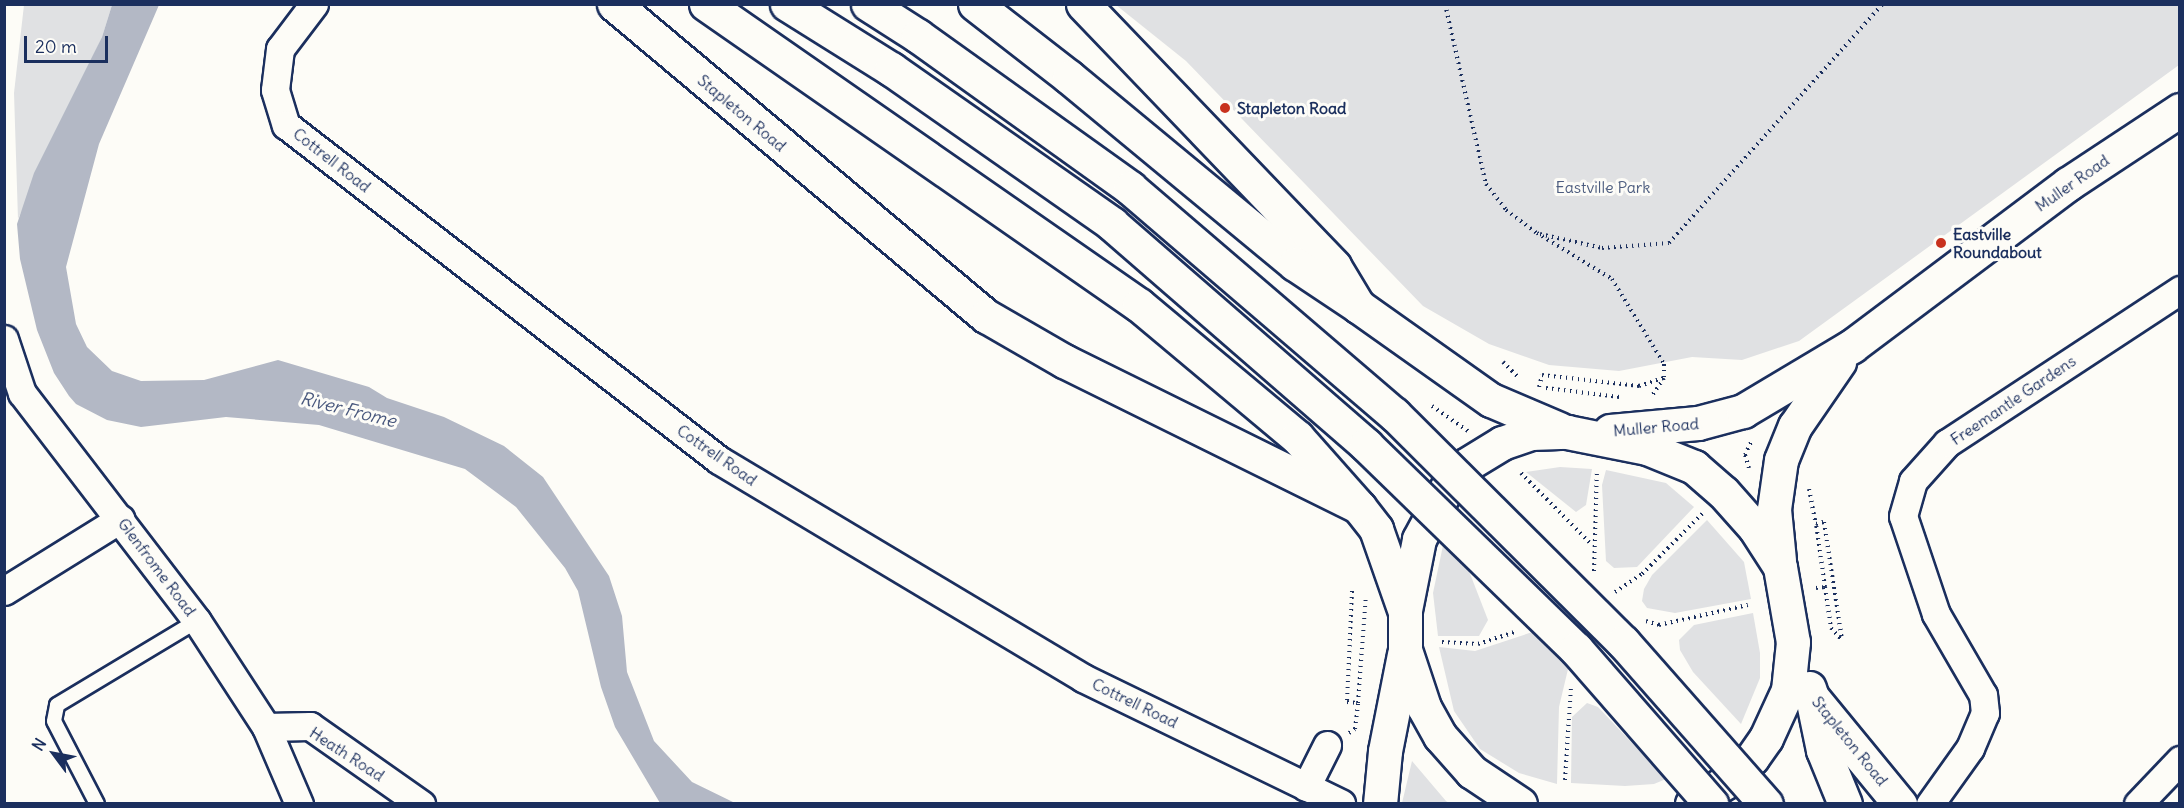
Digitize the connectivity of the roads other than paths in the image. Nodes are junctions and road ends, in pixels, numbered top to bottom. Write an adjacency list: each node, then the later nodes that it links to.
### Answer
1 (314, 4): 28 (street, Cottrell Road)
2 (614, 4): 9 (main road, Stapleton Road)
3 (634, 4): 9 (main road)
4 (706, 4): 16 (main road)
5 (787, 4): 36 (main road, bridge)
6 (868, 4): 37 (main road, bridge)
7 (975, 4): 12 (main road)
8 (1083, 4): 12 (main road)
9 (650, 35): 16 (main road, Stapleton Road)
10 (2180, 110): 14 (main road, Muller Road)
11 (2180, 290): 40 (street, Freemantle Gardens)
12 (1358, 306): 15 (main road)
13 (4, 339): 17 (street, Glenfrome Road)
14 (1852, 346): 15 (main road, Muller Road); 18 (main road, Muller Road)
15 (1576, 433): 18 (main road); 20 (main road)
16 (1359, 507): 20 (main road, Stapleton Road)
17 (120, 519): 19 (street); 21 (street, Glenfrome Road)
18 (1780, 567): 22 (main road)
19 (4, 591)
20 (1405, 610): 23 (main road)
21 (197, 621): 25 (street, Glenfrome Road); 30 (lane)
22 (1793, 642): 24 (main road, Stapleton Road); 35 (main road)
23 (1405, 650): 33 (main road); 34 (main road)
24 (1812, 697): 38 (main road); 39 (main road, Stapleton Road)
25 (266, 727): 31 (street, Glenfrome Road); 32 (street, Heath Road)
26 (1327, 745): 28 (street)
27 (2180, 760): 41 (street)
28 (1306, 787): 29 (street, Cottrell Road)
29 (1341, 803)
30 (97, 804)
31 (299, 804)
32 (421, 804)
33 (1380, 804)
34 (1520, 804)
35 (1692, 804)
36 (1711, 804)
37 (1766, 804)
38 (1845, 804)
39 (1900, 804)
40 (1930, 804)
41 (2138, 804)

